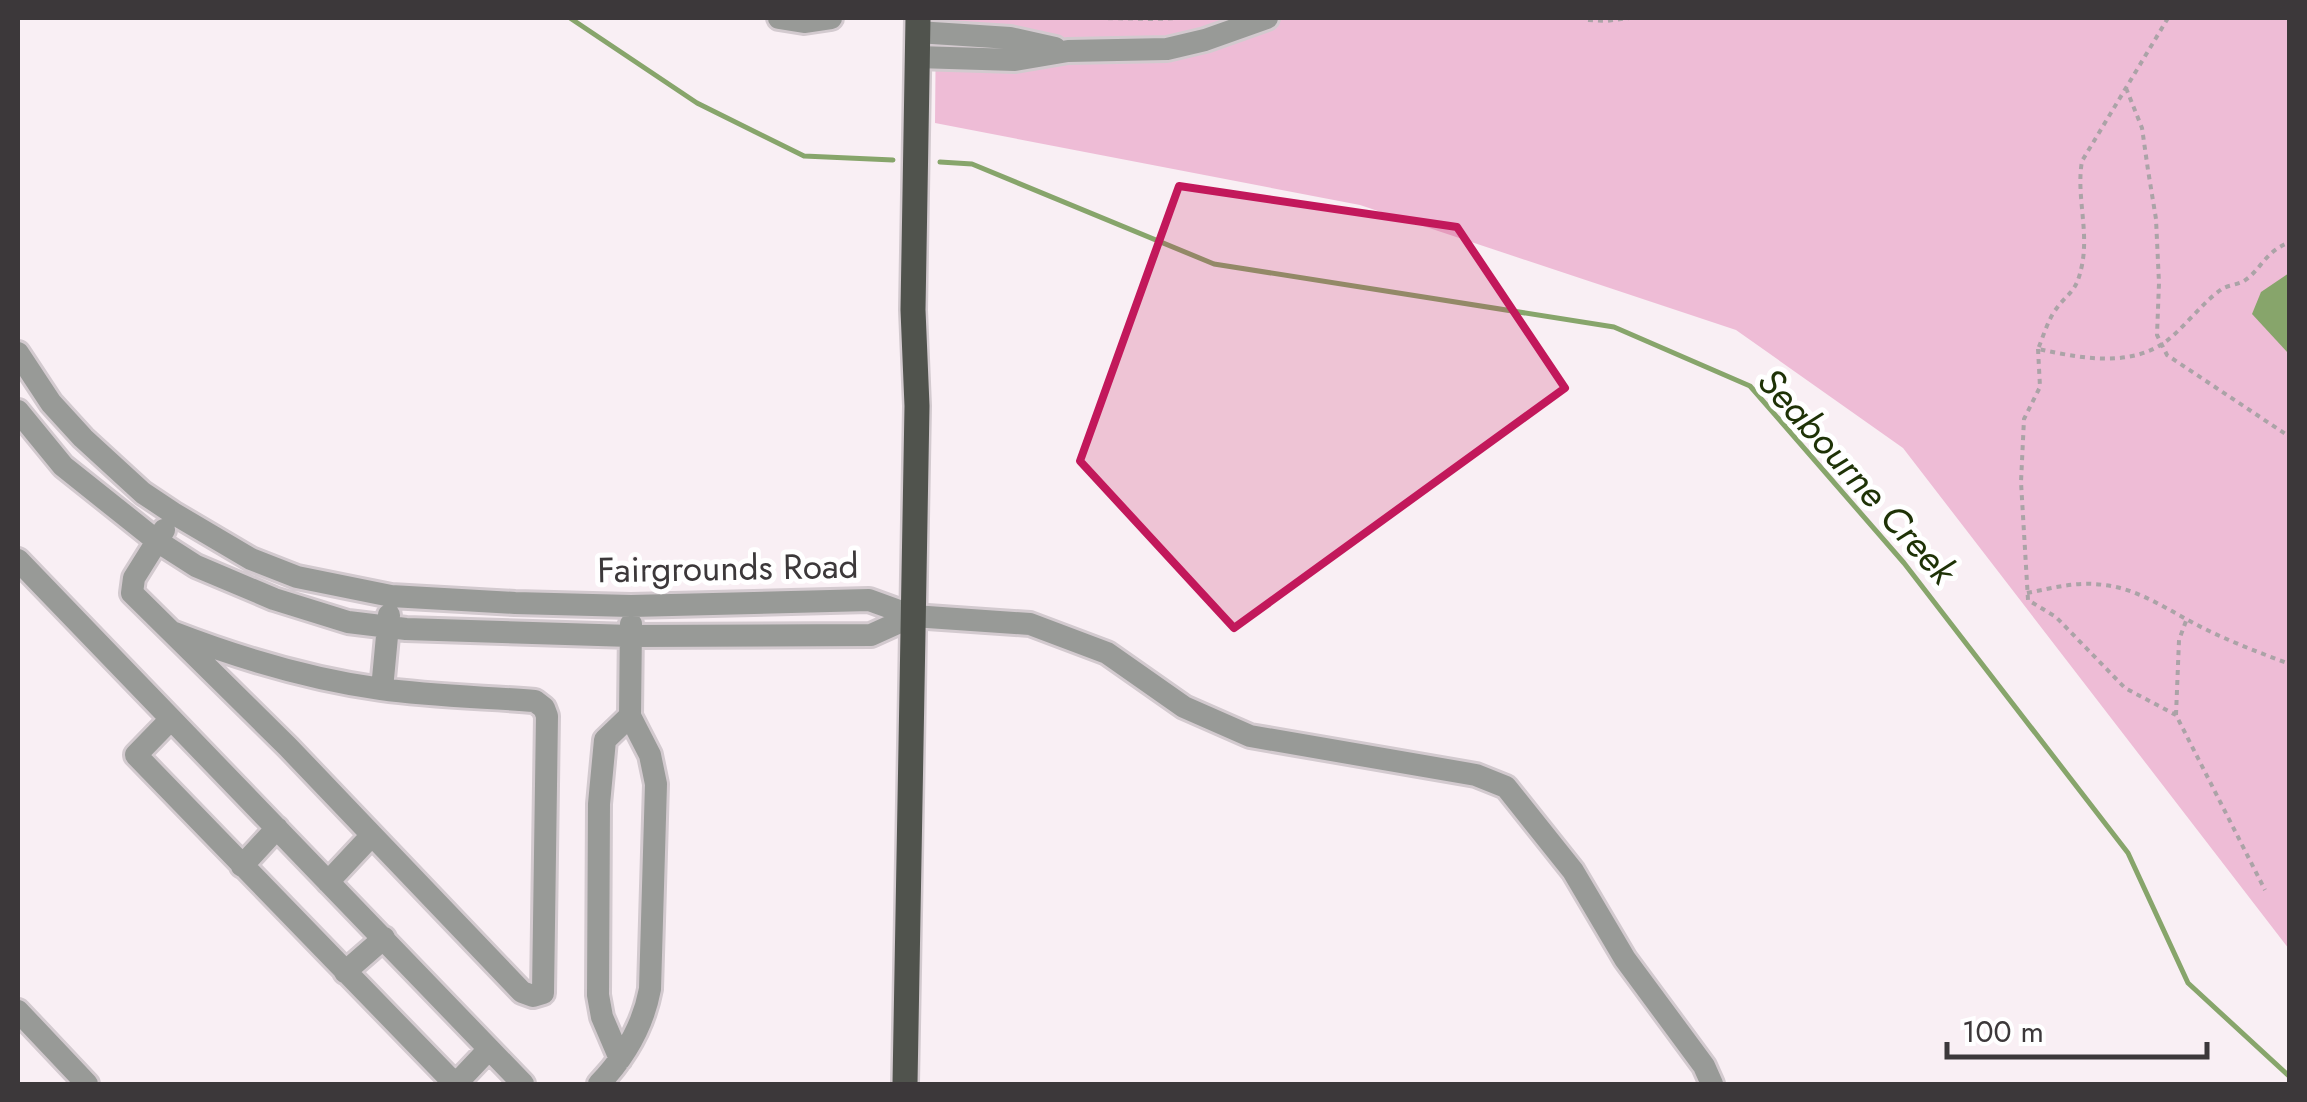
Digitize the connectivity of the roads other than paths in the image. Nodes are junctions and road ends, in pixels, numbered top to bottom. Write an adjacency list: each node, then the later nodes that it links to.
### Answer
1 (778, 18): 2 (street)
2 (830, 18)
3 (1267, 18): 4 (street)
4 (1202, 29): 5 (street)
5 (917, 36): 13 (main road)
6 (18, 354): 8 (street, Fairgrounds Road)
7 (18, 411): 9 (street, Fairgrounds Road)
8 (173, 513): 9 (street); 11 (street, Fairgrounds Road)
9 (157, 541): 14 (street, Fairgrounds Road); 15 (street)
10 (21, 571): 19 (street)
11 (391, 596): 12 (street, Fairgrounds Road); 14 (street)
12 (631, 606): 13 (street, Fairgrounds Road); 16 (street)
13 (913, 616): 16 (street, Fairgrounds Road); 33 (main road); 34 (street)
14 (388, 627): 16 (street, Fairgrounds Road); 17 (street)
15 (172, 632): 17 (street); 21 (street)
16 (631, 636): 18 (street)
17 (382, 689): 21 (street)
18 (630, 716): 28 (street); 28 (street)
19 (171, 719): 20 (street); 22 (street)
20 (276, 828): 22 (street); 23 (street)
21 (372, 835): 23 (street)
22 (242, 866): 25 (street)
23 (328, 882): 24 (street)
24 (384, 938): 25 (street); 27 (street)
25 (345, 972): 30 (street)
26 (18, 1011): 29 (street)
27 (489, 1050): 30 (street); 31 (street)
28 (620, 1059): 32 (street)
29 (87, 1084)
30 (456, 1084)
31 (523, 1084)
32 (599, 1084)
33 (906, 1084)
34 (1712, 1084)

